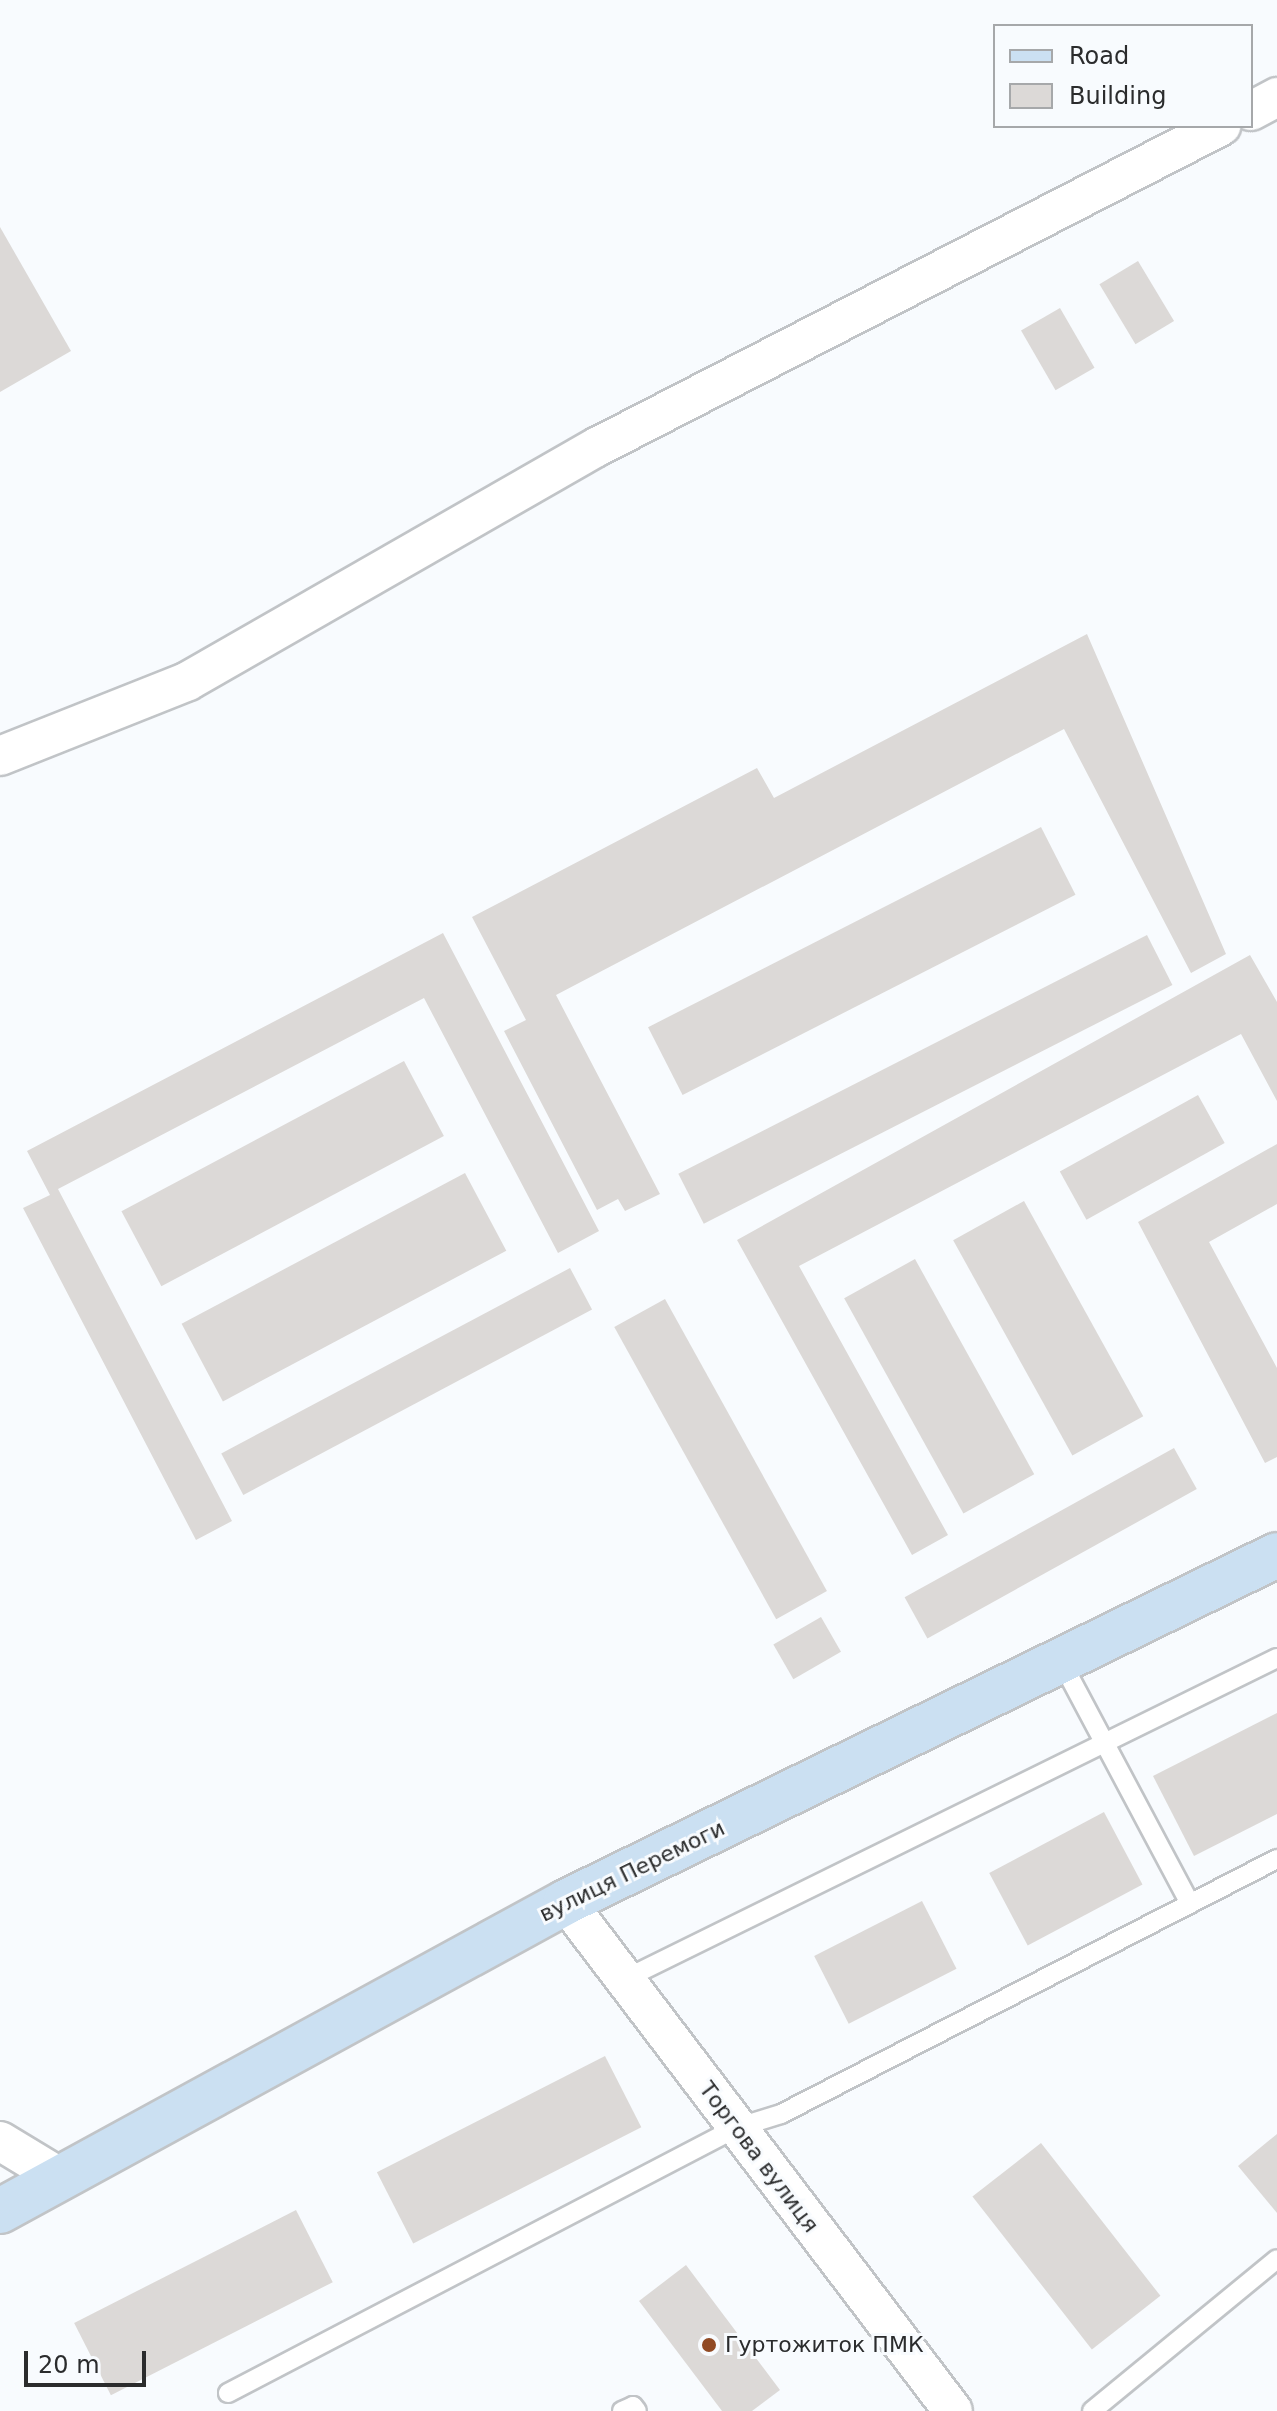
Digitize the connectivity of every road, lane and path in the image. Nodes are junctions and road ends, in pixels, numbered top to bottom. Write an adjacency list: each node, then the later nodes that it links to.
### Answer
1 (1277, 97): 2 (street)
2 (1253, 110)
3 (1217, 128): 4 (street)
4 (0, 756)
5 (1277, 1555): 7 (main road, вулиця Перемоги)
6 (1277, 1658): 8 (lane)
7 (1061, 1661): 8 (lane); 10 (main road, вулиця Перемоги)
8 (1103, 1743): 11 (lane); 12 (lane)
9 (1277, 1859): 11 (lane)
10 (566, 1902): 12 (street, Торгова вулиця); 15 (main road, вулиця Перемоги)
11 (1190, 1904): 13 (lane)
12 (625, 1979): 13 (street, Торгова вулиця)
13 (736, 2128): 18 (lane); 21 (street, Торгова вулиця)
14 (0, 2141): 15 (street)
15 (61, 2178): 16 (main road, вулиця Перемоги)
16 (0, 2211)
17 (1277, 2259): 22 (lane)
18 (228, 2393)
19 (622, 2411): 20 (lane)
20 (637, 2411)
21 (953, 2411)
22 (1092, 2411)

